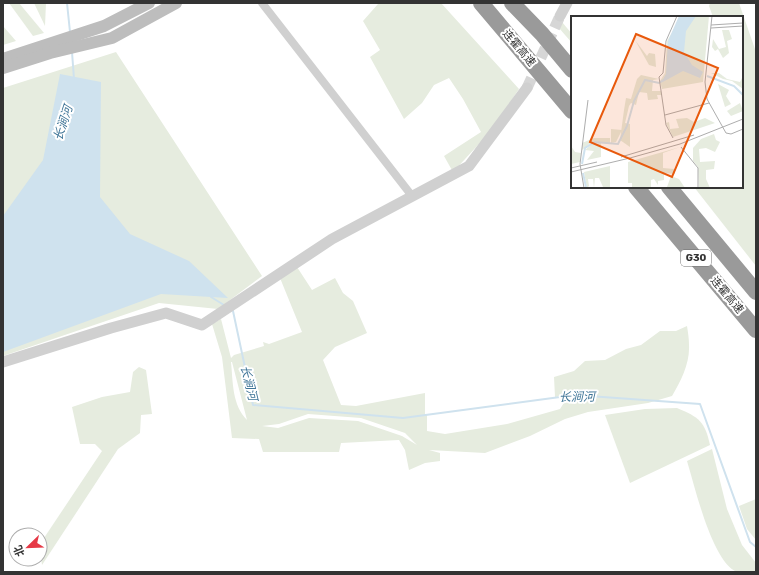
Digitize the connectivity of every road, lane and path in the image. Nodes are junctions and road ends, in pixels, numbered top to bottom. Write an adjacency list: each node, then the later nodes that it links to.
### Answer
1 (149, 3): 8 (main road)
2 (176, 3): 8 (main road)
3 (262, 3): 16 (street)
4 (481, 3): 13 (highway, 连霍高速)
5 (512, 3): 11 (highway)
6 (567, 3): 7 (street)
7 (560, 16)
8 (50, 49): 9 (main road); 10 (main road)
9 (3, 59)
10 (3, 68)
11 (571, 69)
12 (527, 88): 16 (street)
13 (571, 110)
14 (637, 188): 18 (highway, 连霍高速 / G30)
15 (670, 188): 17 (highway, G30)
16 (412, 196): 19 (street)
17 (756, 292)
18 (756, 330)
19 (3, 362)

